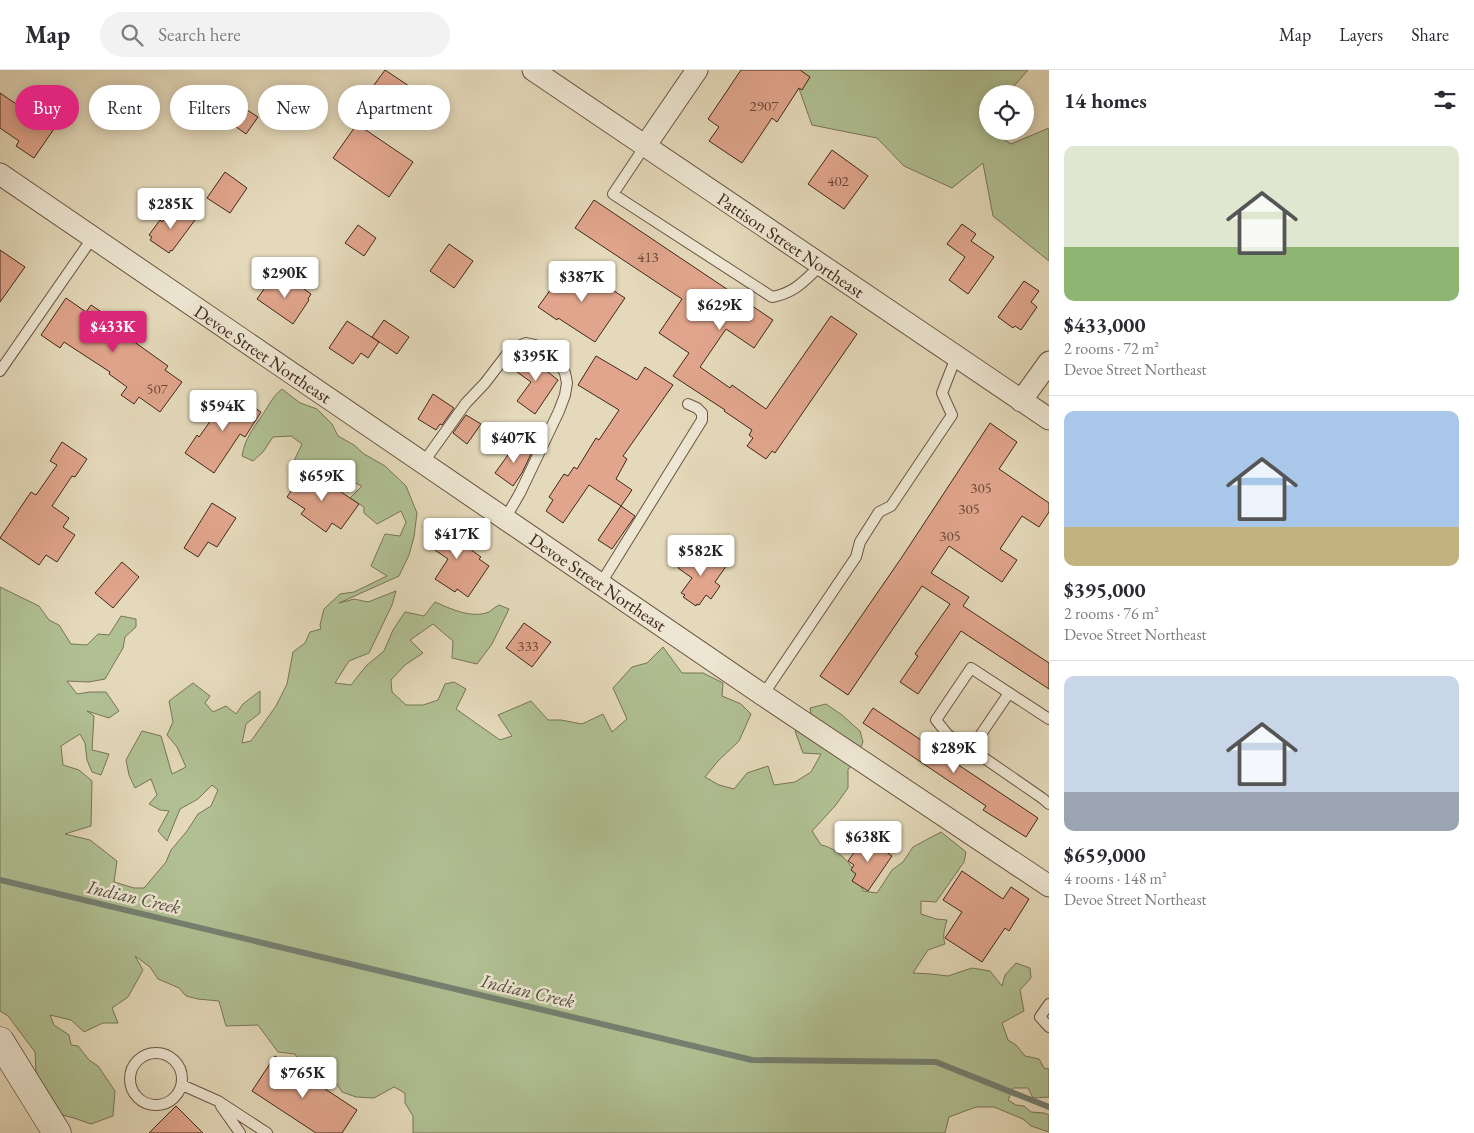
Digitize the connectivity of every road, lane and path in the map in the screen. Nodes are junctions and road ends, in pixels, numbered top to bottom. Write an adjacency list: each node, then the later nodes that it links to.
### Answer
1 (533, 70): 3 (street, Pattison Street Northeast)
2 (697, 70): 3 (street)
3 (645, 146): 6 (street, Pattison Street Northeast); 6 (lane)
4 (0, 174): 5 (street, Devoe Street Northeast)
5 (93, 237): 9 (lane); 13 (street, Devoe Street Northeast)
6 (821, 265): 7 (street, Pattison Street Northeast)
7 (956, 357): 10 (street, Pattison Street Northeast); 17 (lane)
8 (1049, 362): 10 (street)
9 (0, 371)
10 (1021, 400): 12 (street, Pattison Street Northeast)
11 (688, 404): 15 (lane)
12 (1049, 420)
13 (423, 463): 14 (street, Devoe Street Northeast); 14 (lane)
14 (506, 519): 15 (street, Devoe Street Northeast)
15 (601, 583): 17 (street, Devoe Street Northeast)
16 (1009, 693): 18 (lane); 19 (lane); 19 (lane)
17 (764, 695): 21 (street, Devoe Street Northeast)
18 (1049, 719)
19 (971, 749): 20 (lane)
20 (1049, 804)
21 (1049, 886)
22 (1049, 1004): 23 (lane)
23 (1049, 1027)
24 (0, 1041): 27 (street)
25 (182, 1085): 25 (lane); 26 (lane)
26 (218, 1101): 28 (lane); 29 (lane)
27 (57, 1133)
28 (240, 1133)
29 (267, 1133)

